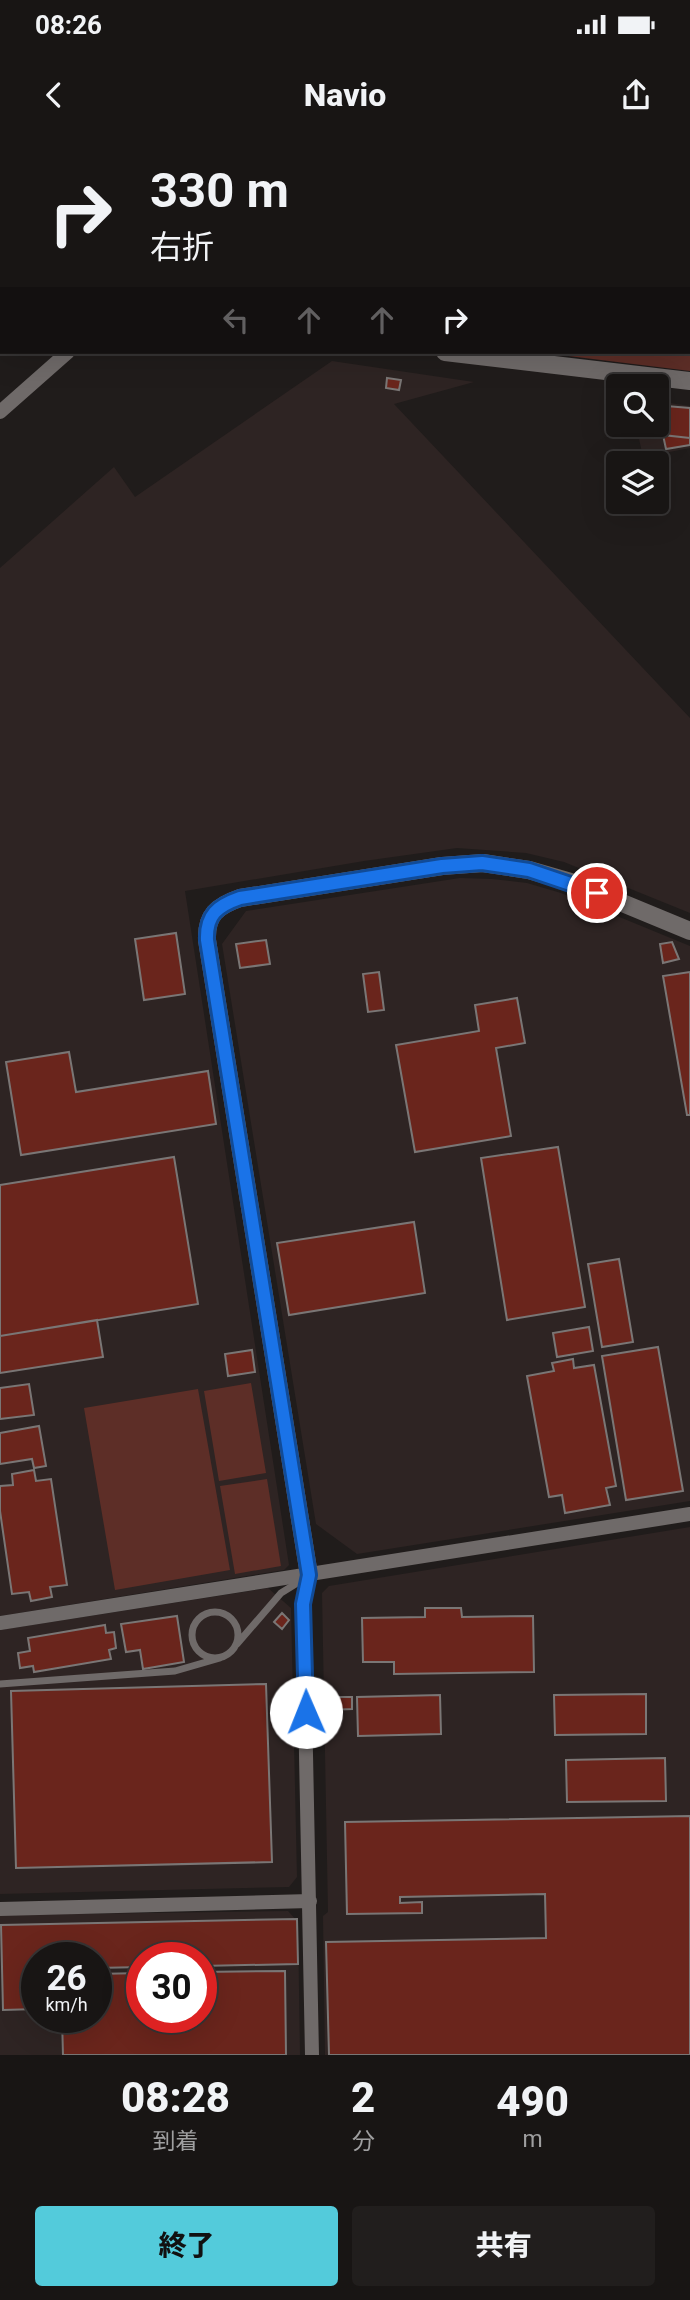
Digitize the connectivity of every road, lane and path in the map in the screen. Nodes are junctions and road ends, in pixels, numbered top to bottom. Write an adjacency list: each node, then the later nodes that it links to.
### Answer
1 (66, 354): 4 (street)
2 (462, 354): 3 (street)
3 (690, 381)
4 (0, 412)
5 (690, 931): 7 (street)
6 (690, 1514): 7 (street)
7 (309, 1575): 8 (street); 9 (lane); 12 (street)
8 (0, 1623)
9 (236, 1646): 10 (lane); 10 (lane)
10 (220, 1658): 11 (lane)
11 (0, 1684)
12 (310, 1901): 13 (street); 14 (street)
13 (0, 1909)
14 (312, 2055)

